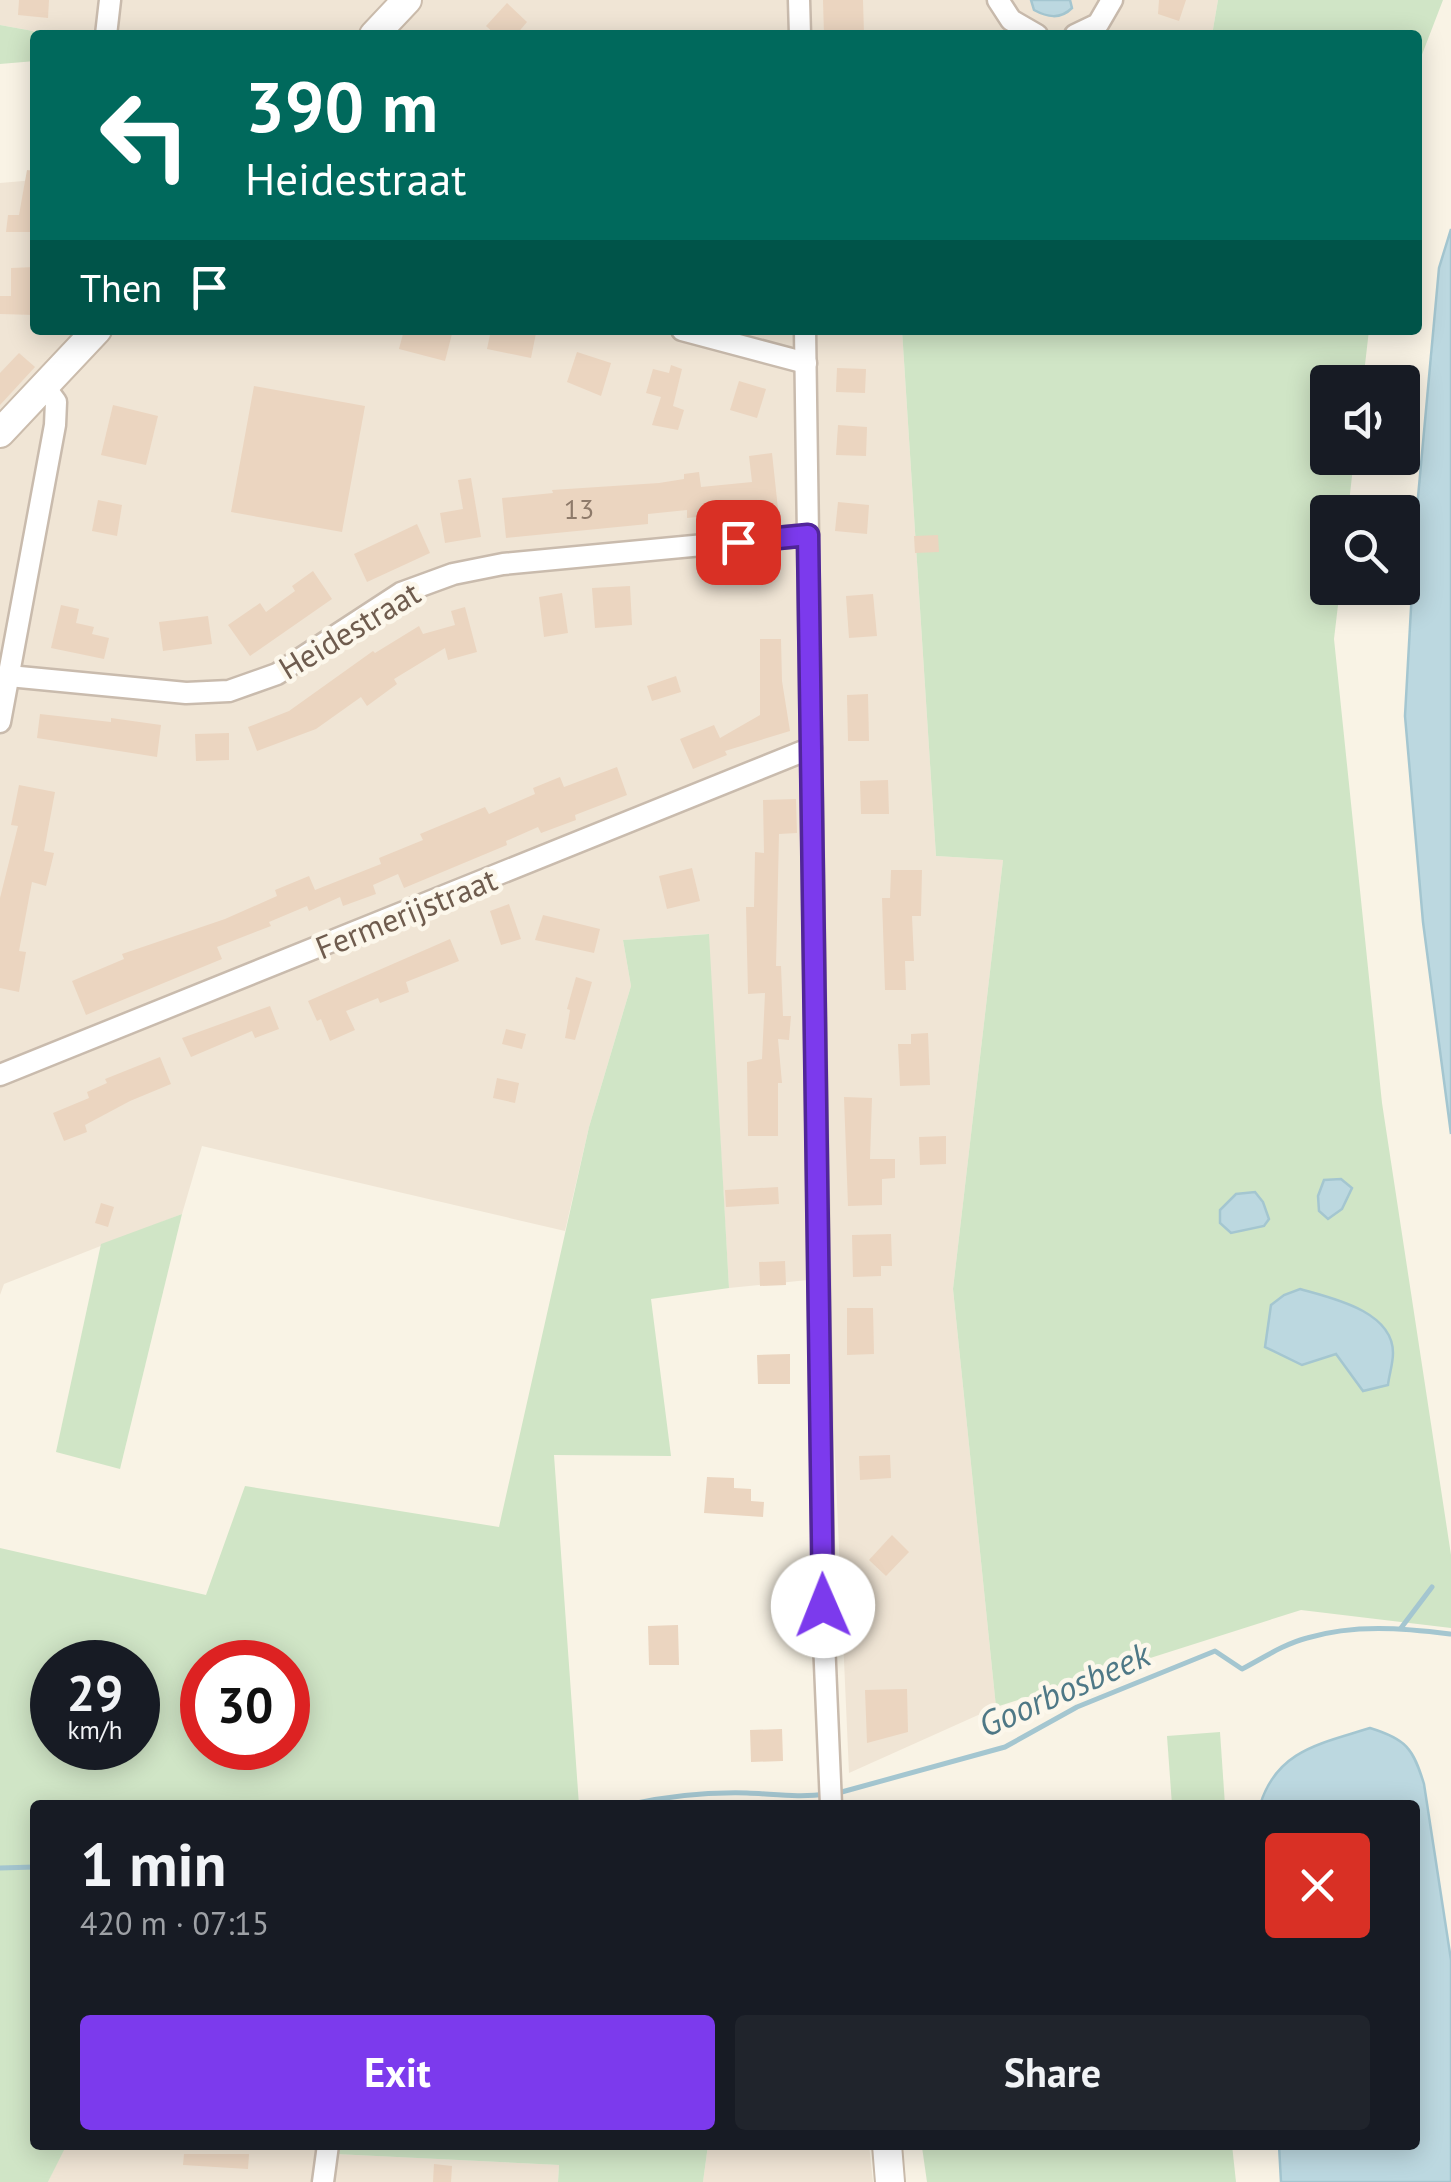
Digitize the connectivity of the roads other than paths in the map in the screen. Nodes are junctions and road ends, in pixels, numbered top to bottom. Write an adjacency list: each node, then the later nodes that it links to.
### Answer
1 (110, 0): 6 (street)
2 (407, 0): 7 (street)
3 (798, 0): 8 (street)
4 (998, 0): 9 (street)
5 (1112, 0): 10 (street)
6 (107, 30)
7 (379, 30)
8 (800, 30)
9 (1029, 30)
10 (1085, 30)
11 (87, 335): 15 (street)
12 (701, 335): 14 (street)
13 (805, 335): 14 (street)
14 (806, 363): 17 (street)
15 (45, 387): 16 (street); 18 (street)
16 (0, 433)
17 (808, 535): 18 (street, Heidestraat); 20 (street)
18 (9, 676): 19 (street)
19 (0, 722)
20 (812, 748): 21 (street, Fermerijstraat); 22 (street)
21 (0, 1075)
22 (831, 1800)
23 (327, 2150): 25 (street)
24 (887, 2150): 26 (street)
25 (323, 2182)
26 (890, 2182)

